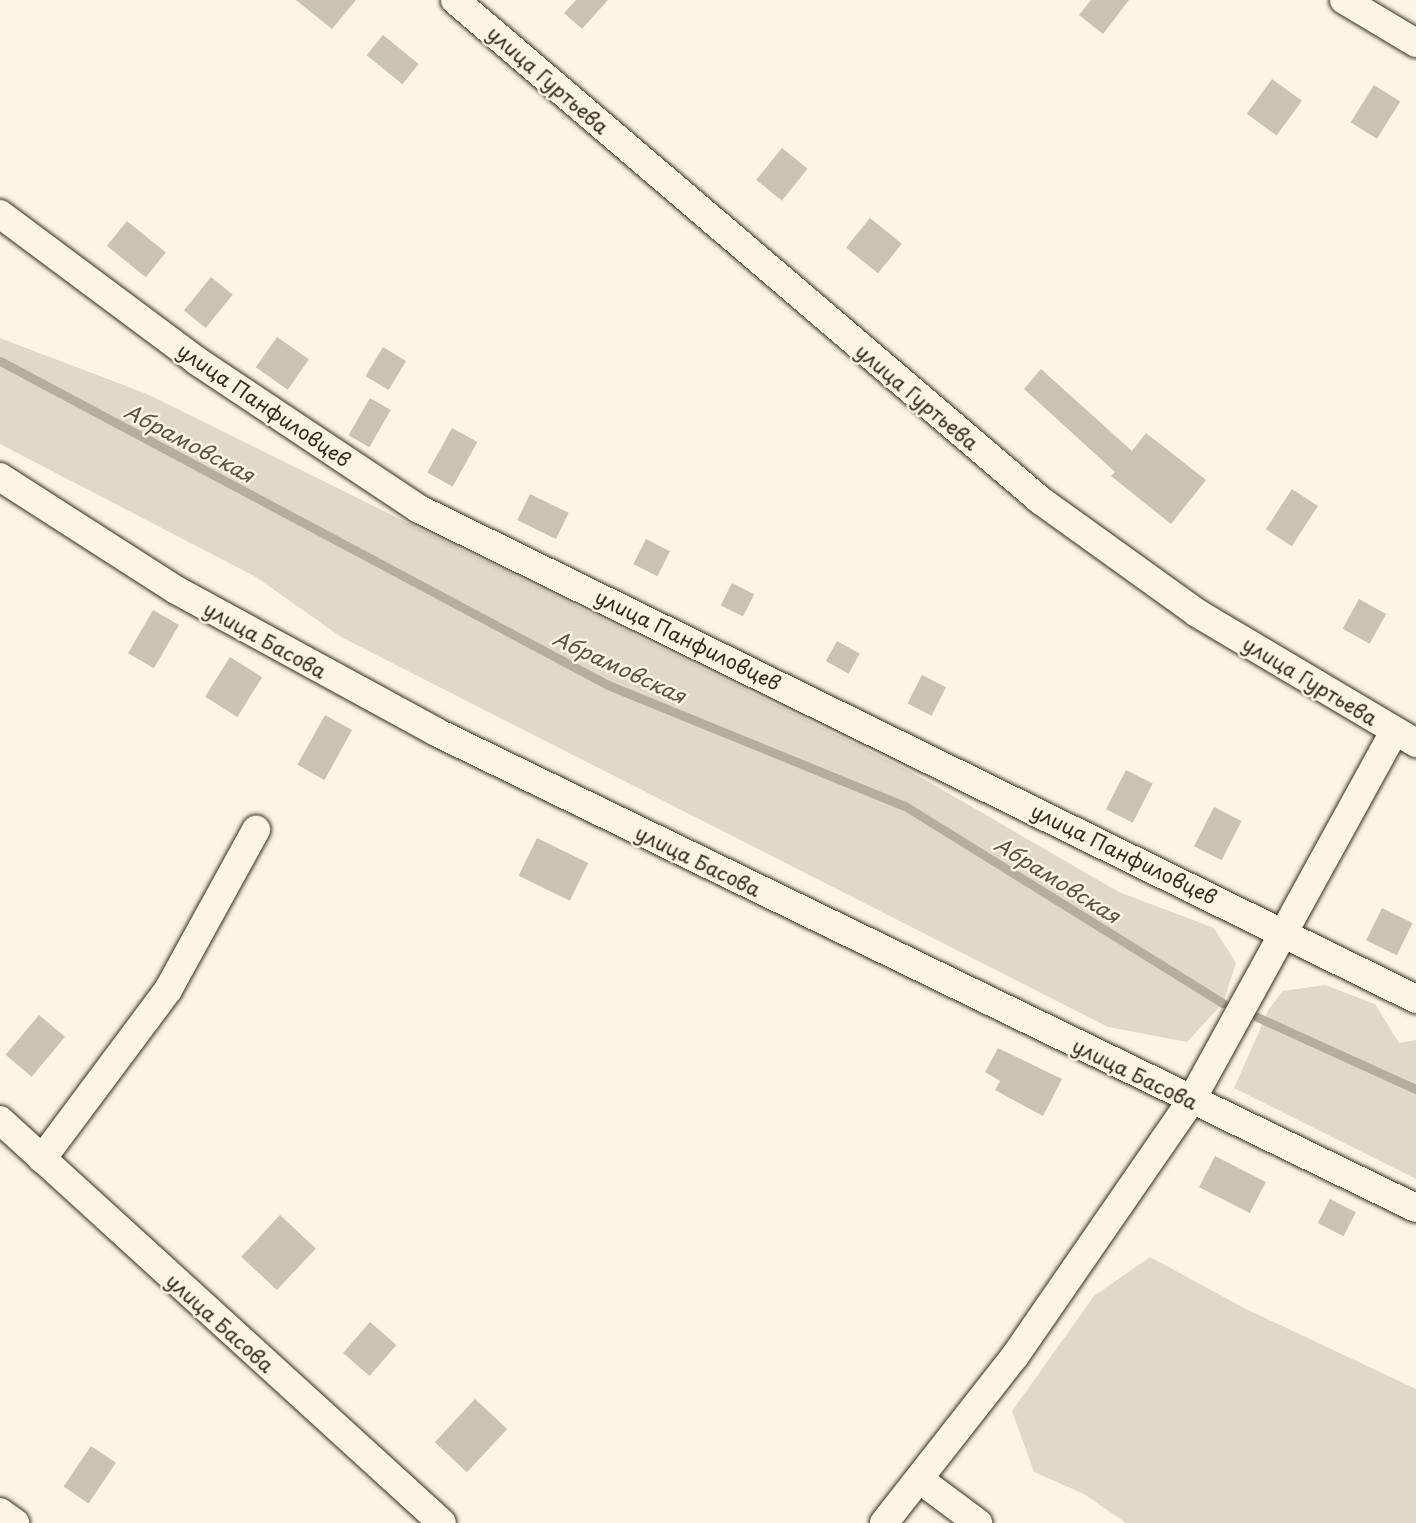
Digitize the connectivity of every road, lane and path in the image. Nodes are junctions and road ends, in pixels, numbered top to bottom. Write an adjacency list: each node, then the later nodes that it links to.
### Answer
1 (455, 0): 6 (street, улица Гуртьева)
2 (1344, 0): 3 (street)
3 (1416, 43)
4 (0, 214): 8 (street, улица Панфиловцев)
5 (0, 477): 10 (street, улица Басова)
6 (1405, 737): 8 (street)
7 (256, 830): 12 (street)
8 (1285, 933): 9 (street, улица Панфиловцев); 10 (street)
9 (1416, 999)
10 (1191, 1101): 13 (street, улица Басова); 14 (street)
11 (0, 1120): 12 (street, улица Басова)
12 (42, 1159): 17 (street, улица Басова)
13 (1416, 1208)
14 (919, 1479): 18 (street); 19 (street)
15 (0, 1512): 16 (street)
16 (15, 1523)
17 (442, 1523)
18 (884, 1523)
19 (978, 1523)

